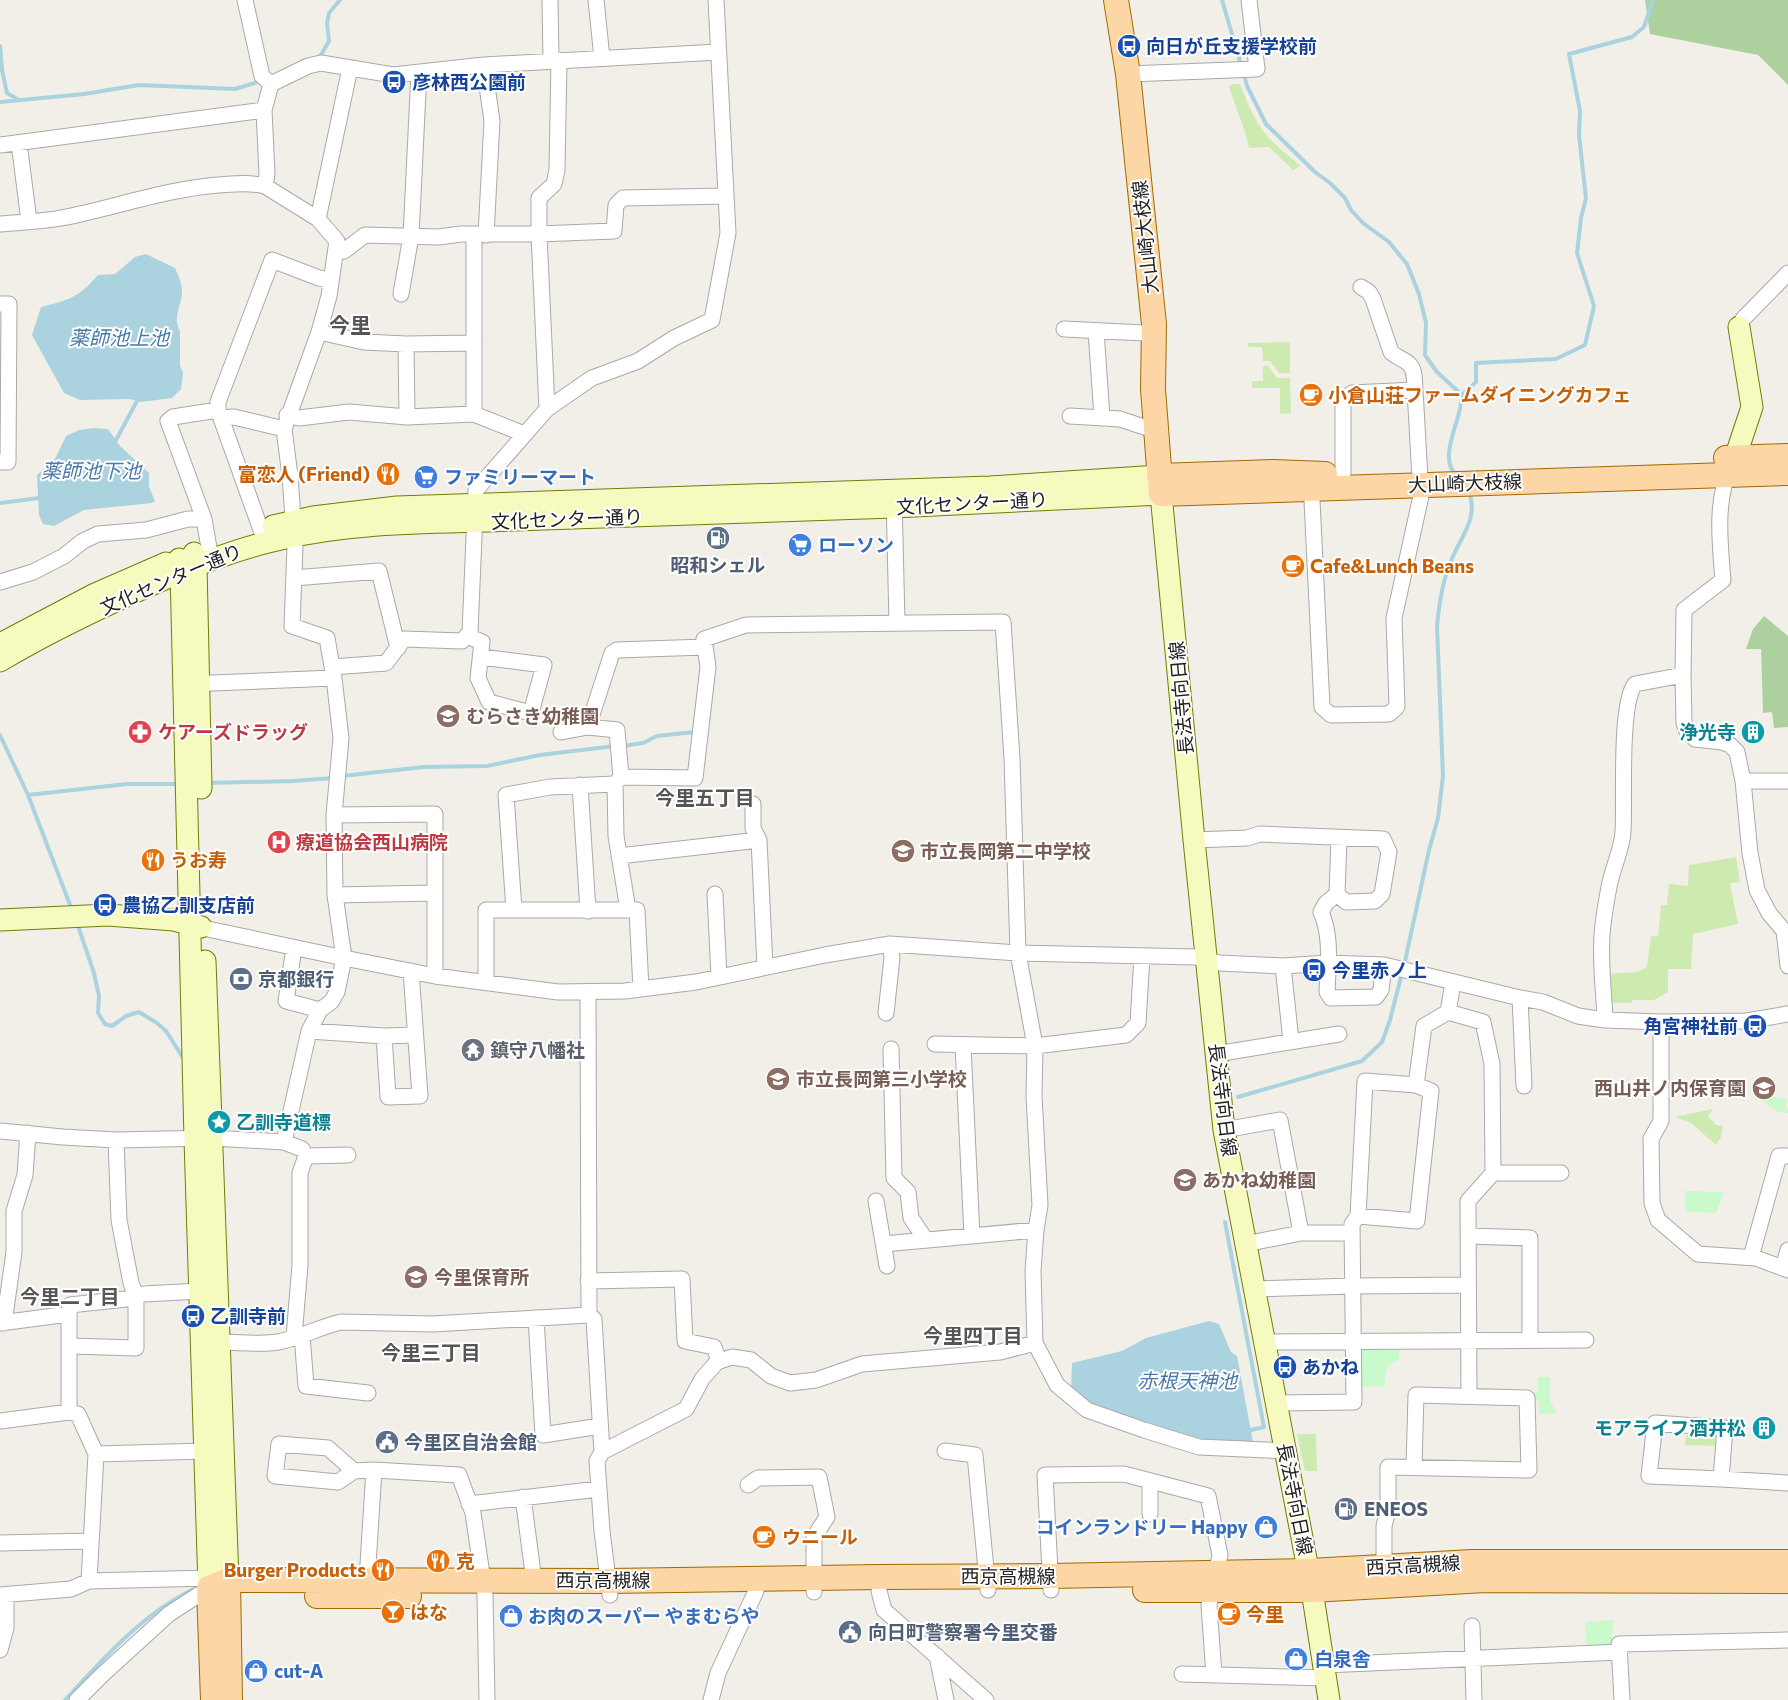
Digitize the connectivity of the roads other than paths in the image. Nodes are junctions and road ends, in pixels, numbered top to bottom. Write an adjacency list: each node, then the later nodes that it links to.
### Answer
1 (245, 0): 14 (street)
2 (550, 0): 9 (street)
3 (596, 0): 8 (street)
4 (716, 0): 7 (street)
5 (1116, 0): 13 (main road, 大山崎大枝線)
6 (1249, 0): 13 (street)
7 (718, 52): 8 (street); 19 (street)
8 (602, 58): 9 (street)
9 (555, 60): 10 (street); 23 (street)
10 (484, 65): 12 (street); 24 (street)
11 (350, 68): 12 (street); 14 (street); 20 (street)
12 (419, 72): 25 (street)
13 (1128, 74): 36 (main road, 大山崎大枝線)
14 (271, 84): 15 (street)
15 (264, 110): 16 (street); 18 (street)
16 (19, 142): 17 (street); 21 (street)
17 (0, 145)
18 (265, 186): 20 (street); 21 (street)
19 (726, 196): 23 (street); 41 (street)
20 (318, 219): 26 (street)
21 (29, 221): 22 (street)
22 (0, 224)
23 (538, 234): 24 (street); 41 (street)
24 (480, 235): 25 (street); 37 (street)
25 (411, 236): 26 (street); 30 (street)
26 (336, 252): 28 (street)
27 (1788, 273): 32 (street)
28 (330, 280): 35 (street); 42 (street)
29 (1361, 287): 40 (street)
30 (401, 294)
31 (0, 304): 39 (street)
32 (1739, 327): 52 (street)
33 (1064, 329): 34 (street)
34 (1096, 331): 36 (street); 46 (street)
35 (318, 332): 38 (street); 47 (street)
36 (1155, 335): 48 (main road, 大山崎大枝線)
37 (474, 343): 38 (street); 43 (street)
38 (406, 344): 45 (street)
39 (4, 359): 51 (street)
40 (1415, 390): 54 (street); 55 (street)
41 (547, 409): 49 (street)
42 (219, 414): 47 (street); 60 (street); 62 (street)
43 (474, 414): 45 (street); 49 (street)
44 (1070, 416): 46 (street)
45 (406, 417): 47 (street)
46 (1102, 417): 48 (street)
47 (286, 422): 61 (street)
48 (1156, 431): 57 (main road, 大山崎大枝線)
49 (524, 434): 59 (street)
50 (1788, 456): 52 (main road, 大山崎大枝線)
51 (0, 462)
52 (1731, 466): 53 (main road, 大山崎大枝線); 55 (main road, 大山崎大枝線); 74 (street)
53 (1788, 473)
54 (1343, 474): 55 (main road, 大山崎大枝線); 56 (main road, 大山崎大枝線)
55 (1420, 478): 56 (main road, 大山崎大枝線); 56 (street)
56 (1311, 481): 57 (main road, 大山崎大枝線)
57 (1160, 485): 58 (street, 文化センター通り); 86 (street, 長法寺向日線)
58 (894, 499): 59 (street, 文化センター通り); 66 (street)
59 (475, 513): 61 (street, 文化センター通り); 67 (street)
60 (204, 520): 63 (street); 65 (street)
61 (292, 529): 62 (street, 文化センター通り); 63 (street, 文化センター通り); 64 (street)
62 (261, 530): 63 (street, 文化センター通り)
63 (195, 559): 68 (street, 文化センター通り); 72 (street, 文化センター通り); 75 (street)
64 (294, 578): 70 (street); 73 (street)
65 (0, 582)
66 (897, 623): 69 (street); 100 (street)
67 (467, 636): 70 (street); 71 (street)
68 (0, 644)
69 (705, 647): 76 (street); 78 (street)
70 (398, 648): 73 (street)
71 (481, 657): 71 (street)
72 (0, 661)
73 (333, 673): 75 (street); 83 (street)
74 (1682, 675): 79 (street); 121 (street)
75 (191, 683): 96 (street)
76 (588, 727): 77 (street); 78 (street)
77 (561, 732)
78 (618, 780): 81 (street); 87 (street)
79 (1743, 781): 80 (street); 97 (street)
80 (1788, 781)
81 (580, 785): 92 (street); 94 (street)
82 (752, 804): 85 (street)
83 (334, 815): 88 (street); 91 (street)
84 (1339, 838): 86 (street); 90 (street); 90 (street)
85 (759, 840): 87 (street); 108 (street)
86 (1194, 840): 103 (street, 長法寺向日線)
87 (619, 856): 93 (street)
88 (435, 893): 91 (street); 110 (street)
89 (715, 894): 111 (street)
90 (1338, 894): 104 (street)
91 (335, 895): 102 (street)
92 (514, 910): 94 (street); 112 (street)
93 (628, 910): 94 (street); 114 (street)
94 (588, 911)
95 (0, 920): 96 (street)
96 (196, 925): 99 (street); 138 (street)
97 (1786, 931): 107 (street)
98 (890, 944): 100 (street); 108 (street); 119 (street)
99 (294, 948): 102 (street); 117 (street)
100 (1018, 953): 101 (street); 130 (street)
101 (1142, 956): 103 (street); 130 (street)
102 (344, 958): 109 (street); 117 (street)
103 (1207, 960): 105 (street); 132 (street, 長法寺向日線)
104 (1328, 964): 105 (street); 106 (street); 106 (street)
105 (1283, 966): 127 (street)
106 (1388, 966): 113 (street)
107 (1788, 966)
108 (765, 967): 111 (street)
109 (411, 971): 110 (street); 125 (street)
110 (435, 976): 112 (street)
111 (720, 977): 114 (street)
112 (486, 982): 115 (street)
113 (1453, 983): 116 (street); 118 (street)
114 (641, 989): 115 (street)
115 (588, 992): 160 (street)
116 (1520, 998): 121 (street); 134 (street)
117 (320, 1010): 123 (street)
118 (1448, 1012): 133 (street); 144 (street)
119 (886, 1013)
120 (1788, 1014): 122 (street)
121 (1605, 1020): 122 (street)
122 (1661, 1022): 157 (street)
123 (309, 1031): 126 (street); 140 (street)
124 (1339, 1034): 127 (street)
125 (415, 1035): 126 (street); 126 (street)
126 (384, 1036)
127 (1290, 1041): 132 (street)
128 (935, 1044): 129 (street)
129 (963, 1046): 130 (street); 151 (street)
130 (1034, 1046): 148 (street)
131 (891, 1049): 153 (street)
132 (1216, 1054): 135 (street, 長法寺向日線)
133 (1416, 1084): 147 (street); 147 (street)
134 (1524, 1086)
135 (1224, 1130): 149 (street); 155 (street, 長法寺向日線)
136 (0, 1131): 137 (street)
137 (28, 1134): 139 (street); 169 (street)
138 (203, 1139): 139 (street); 140 (street); 164 (street); 174 (street)
139 (116, 1140): 165 (street)
140 (284, 1142): 142 (street)
141 (348, 1155): 142 (street)
142 (306, 1156): 170 (street)
143 (1788, 1156): 157 (street)
144 (1493, 1173): 145 (street); 152 (street)
145 (1561, 1173)
146 (876, 1201): 154 (street)
147 (1358, 1216): 150 (street)
148 (1036, 1230): 151 (street); 177 (street)
149 (1301, 1233): 150 (street); 155 (street)
150 (1352, 1233): 162 (street)
151 (972, 1236): 153 (street)
152 (1468, 1236): 161 (street); 172 (street)
153 (926, 1240): 154 (street)
154 (884, 1244): 158 (street)
155 (1245, 1244): 163 (street, 長法寺向日線)
156 (1788, 1250): 159 (street)
157 (1751, 1257): 159 (street)
158 (887, 1266)
159 (1786, 1269)
160 (588, 1281): 167 (street); 179 (street)
161 (1468, 1285): 162 (street); 171 (street)
162 (1353, 1286): 163 (street); 176 (street)
163 (1256, 1289): 175 (street, 長法寺向日線)
164 (201, 1291): 165 (street); 186 (street)
165 (136, 1296): 166 (street); 178 (street)
166 (69, 1314): 169 (street); 178 (street)
167 (589, 1315): 168 (street); 185 (street)
168 (536, 1318): 170 (street); 185 (street)
169 (2, 1323)
170 (298, 1336): 174 (street); 180 (street)
171 (1468, 1340): 172 (street); 176 (street); 181 (street)
172 (1530, 1340): 173 (street)
173 (1586, 1340)
174 (220, 1342): 215 (street)
175 (1266, 1342): 176 (street); 182 (street, 長法寺向日線)
176 (1354, 1342): 182 (street)
177 (1035, 1343): 179 (street); 188 (street)
178 (70, 1346): 183 (street)
179 (719, 1361): 189 (street)
180 (368, 1393)
181 (1469, 1396): 191 (street); 191 (street)
182 (1277, 1403): 188 (street, 長法寺向日線)
183 (68, 1412): 184 (street); 190 (street)
184 (0, 1421)
185 (600, 1426): 189 (street)
186 (206, 1451): 190 (street); 215 (street)
187 (946, 1451): 213 (street)
188 (1286, 1451): 208 (street, 長法寺向日線)
189 (602, 1452): 198 (street)
190 (96, 1454): 202 (street)
191 (1414, 1467): 205 (street)
192 (374, 1470): 193 (street); 200 (street); 207 (street)
193 (354, 1471): 193 (street)
194 (1721, 1478): 194 (street); 196 (street)
195 (1150, 1481): 201 (street); 211 (street); 214 (street)
196 (1788, 1483)
197 (748, 1485): 216 (street)
198 (599, 1489): 199 (street); 218 (street)
199 (523, 1497): 200 (street); 210 (street)
200 (469, 1504): 217 (street)
201 (1150, 1514)
202 (91, 1541): 203 (street); 209 (street)
203 (0, 1543)
204 (1788, 1562): 206 (main road, 西京高槻線)
205 (1384, 1567): 206 (main road, 西京高槻線); 208 (main road, 西京高槻線)
206 (1609, 1571): 208 (main road, 西京高槻線); 212 (main road, 西京高槻線)
207 (366, 1580): 215 (main road, 西京高槻線); 217 (main road, 西京高槻線)
208 (1310, 1580): 211 (main road, 西京高槻線); 228 (street, 長法寺向日線)
209 (89, 1581): 215 (street); 221 (street)
210 (534, 1581): 217 (main road, 西京高槻線); 218 (main road, 西京高槻線)
211 (1214, 1581): 214 (main road, 西京高槻線); 230 (street)
212 (1788, 1581)
213 (988, 1583): 214 (main road, 西京高槻線); 216 (main road, 西京高槻線); 220 (main road, 西京高槻線)
214 (1050, 1583)
215 (219, 1585): 217 (main road, 西京高槻線); 231 (street); 232 (main road); 233 (main road)
216 (814, 1585): 218 (main road, 西京高槻線); 219 (main road, 西京高槻線); 220 (main road, 西京高槻線)
217 (484, 1588): 218 (main road, 西京高槻線); 234 (street)
218 (609, 1588): 219 (main road, 西京高槻線)
219 (756, 1591): 235 (street)
220 (879, 1591): 226 (street)
221 (3, 1595): 224 (street)
222 (1472, 1626): 227 (street)
223 (1788, 1640): 225 (street)
224 (0, 1650)
225 (1620, 1652): 227 (street); 240 (street)
226 (937, 1656): 236 (street); 237 (street)
227 (1473, 1658): 228 (street); 239 (street)
228 (1325, 1671): 230 (street); 238 (street, 長法寺向日線)
229 (1182, 1674): 230 (street)
230 (1214, 1675)
231 (77, 1700)
232 (213, 1700)
233 (230, 1700)
234 (487, 1700)
235 (711, 1700)
236 (946, 1700)
237 (986, 1700)
238 (1329, 1700)
239 (1474, 1700)
240 (1622, 1700)

